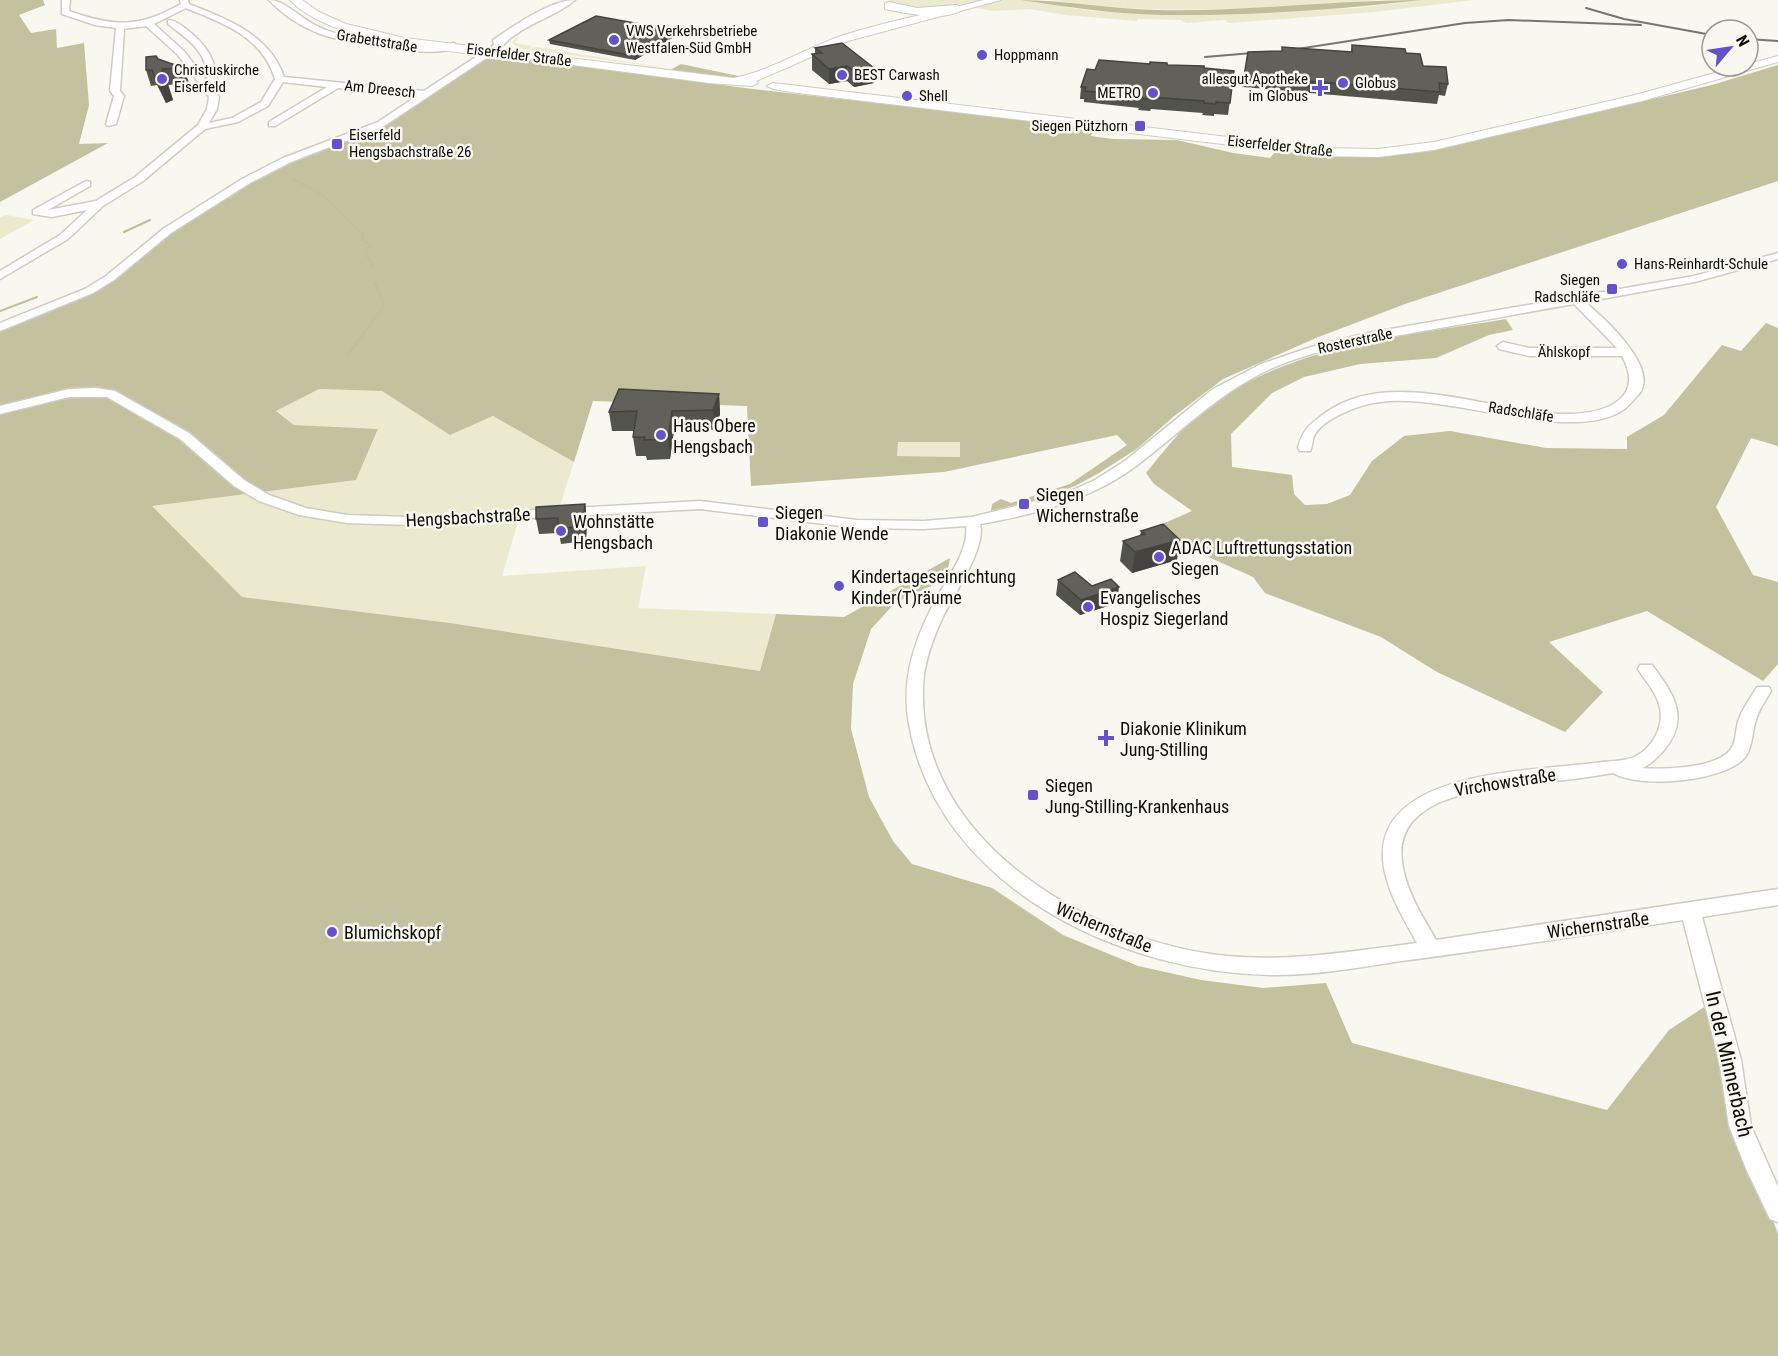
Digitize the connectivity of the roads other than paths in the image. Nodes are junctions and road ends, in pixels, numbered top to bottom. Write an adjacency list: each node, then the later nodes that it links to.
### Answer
1 (66, 0): 15 (street)
2 (273, 0): 17 (street, Grabettstraße)
3 (295, 0): 17 (main road, Eiserfelder Straße)
4 (571, 0): 8 (street)
5 (996, 0): 10 (main road)
6 (1007, 0): 10 (main road)
7 (185, 3): 14 (street); 22 (street)
8 (558, 3): 16 (street)
9 (886, 3): 11 (highway); 12 (highway)
10 (979, 7): 11 (main road); 12 (main road)
11 (957, 9): 12 (main road)
12 (915, 21): 21 (main road)
13 (171, 22): 26 (street)
14 (148, 23): 15 (street); 26 (street)
15 (120, 28): 28 (street)
16 (505, 37): 18 (street); 19 (main road)
17 (454, 46): 18 (main road, Eiserfelder Straße)
18 (488, 51): 19 (main road, Eiserfelder Straße); 27 (street)
19 (519, 55): 23 (main road, Eiserfelder Straße)
20 (1778, 59): 24 (main road, Eiserfelder Straße)
21 (784, 64): 23 (main road); 24 (main road)
22 (280, 79): 25 (street, Am Dreesch); 30 (street)
23 (709, 80): 24 (main road, Eiserfelder Straße)
24 (770, 81)
25 (336, 85): 27 (street, Am Dreesch); 29 (street, Am Dreesch)
26 (207, 87): 30 (street)
27 (424, 94): 36 (street)
28 (111, 124)
29 (272, 124)
30 (202, 127): 32 (street)
31 (86, 184): 32 (street)
32 (99, 204): 34 (street)
33 (1778, 256): 35 (street, Rosterstraße)
34 (0, 276)
35 (1576, 300): 38 (street, Radschläfe); 41 (street, Rosterstraße)
36 (0, 327)
37 (1503, 346): 38 (street, Ählskopf)
38 (1626, 352): 40 (street, Radschläfe)
39 (0, 410): 41 (street, Hengsbachstraße)
40 (1305, 448)
41 (972, 521): 47 (street, Wichernstraße)
42 (1646, 669): 44 (street, Virchowstraße)
43 (1763, 691): 44 (street, Virchowstraße)
44 (1614, 767): 47 (street, Virchowstraße)
45 (1778, 897): 46 (street, Wichernstraße)
46 (1691, 913): 47 (street, Wichernstraße); 48 (street, In der Minnerbach)
47 (1431, 950)
48 (1778, 1211)

